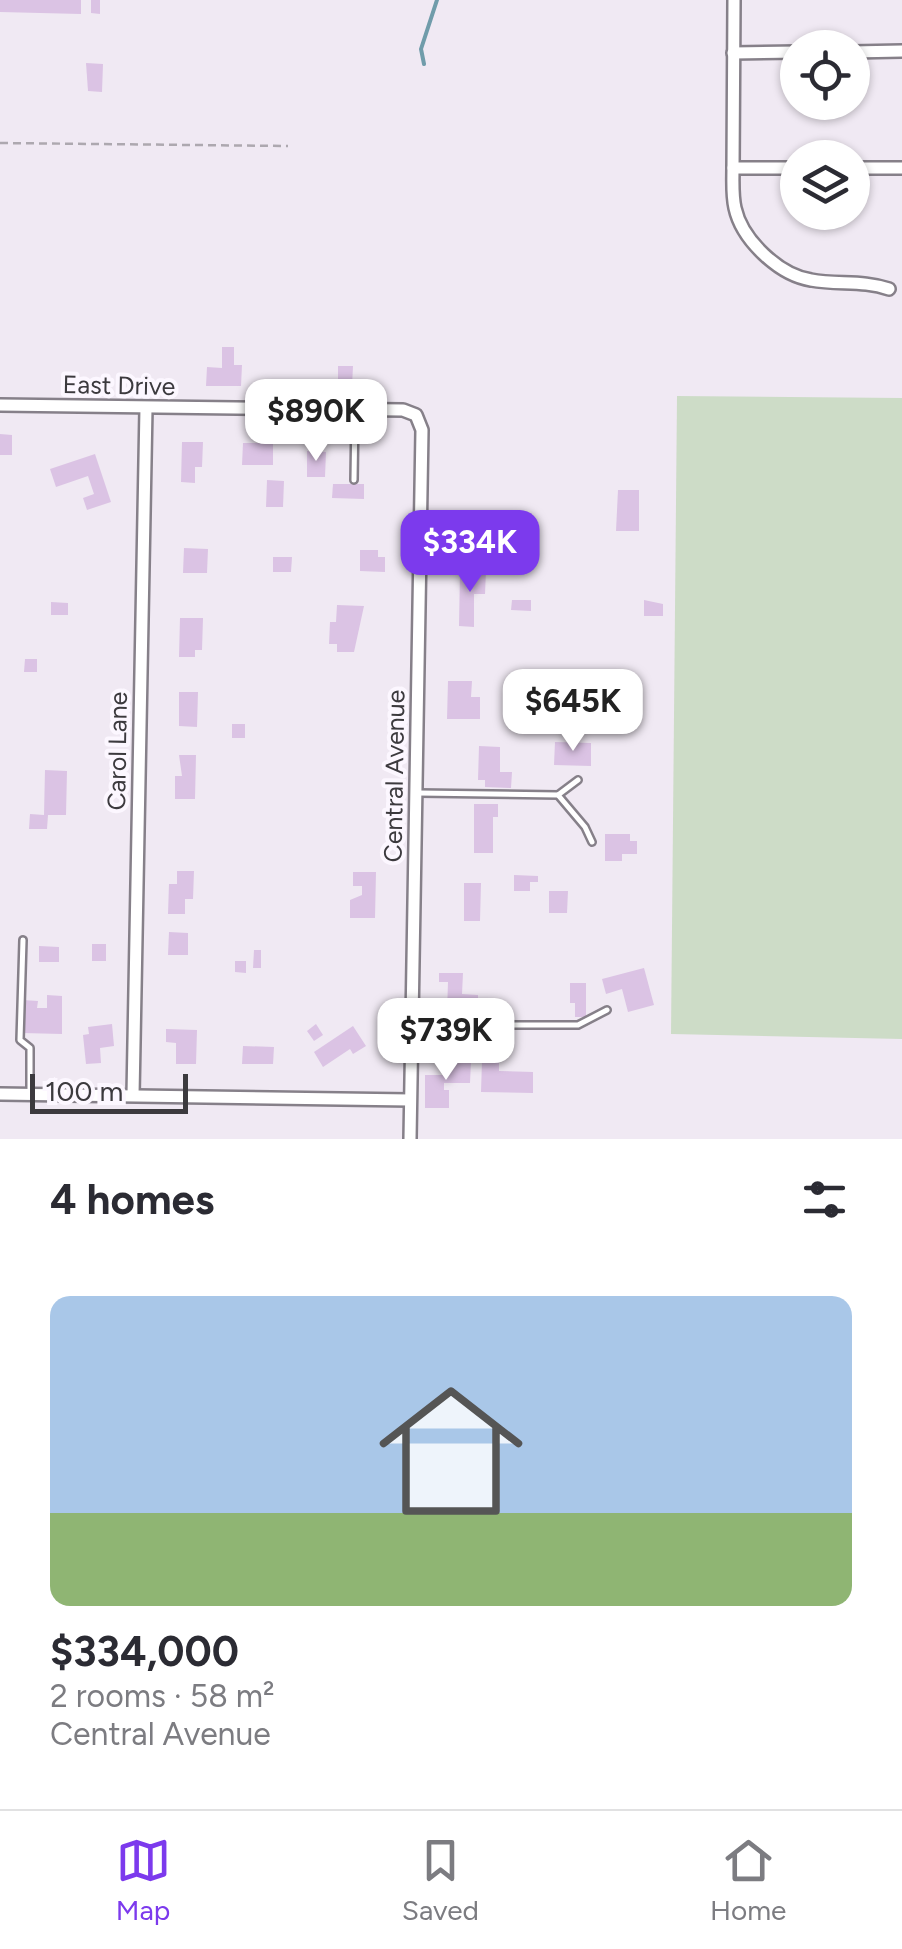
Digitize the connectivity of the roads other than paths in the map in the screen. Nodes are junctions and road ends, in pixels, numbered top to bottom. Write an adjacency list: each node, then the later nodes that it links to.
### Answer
1 (734, 0): 5 (street)
2 (902, 51): 4 (street)
3 (780, 52): 5 (street)
4 (870, 52)
5 (734, 53): 6 (street)
6 (732, 168): 7 (street); 10 (street)
7 (780, 168)
8 (870, 168): 9 (street)
9 (902, 168)
10 (889, 290)
11 (0, 404): 12 (street, East Drive)
12 (146, 408): 13 (street, East Drive); 25 (street, Carol Lane)
13 (355, 410): 14 (street, East Drive); 15 (lane)
14 (416, 415): 17 (street, Central Avenue)
15 (354, 480)
16 (578, 780): 18 (lane)
17 (416, 794): 18 (lane); 22 (street, Central Avenue)
18 (558, 795): 19 (lane)
19 (592, 842)
20 (24, 940): 24 (lane)
21 (607, 1010): 22 (lane)
22 (412, 1025): 26 (street, Central Avenue)
23 (0, 1094): 24 (street)
24 (30, 1094): 25 (street)
25 (133, 1094): 26 (street)
26 (410, 1100): 27 (street, Central Avenue)
27 (410, 1139)

